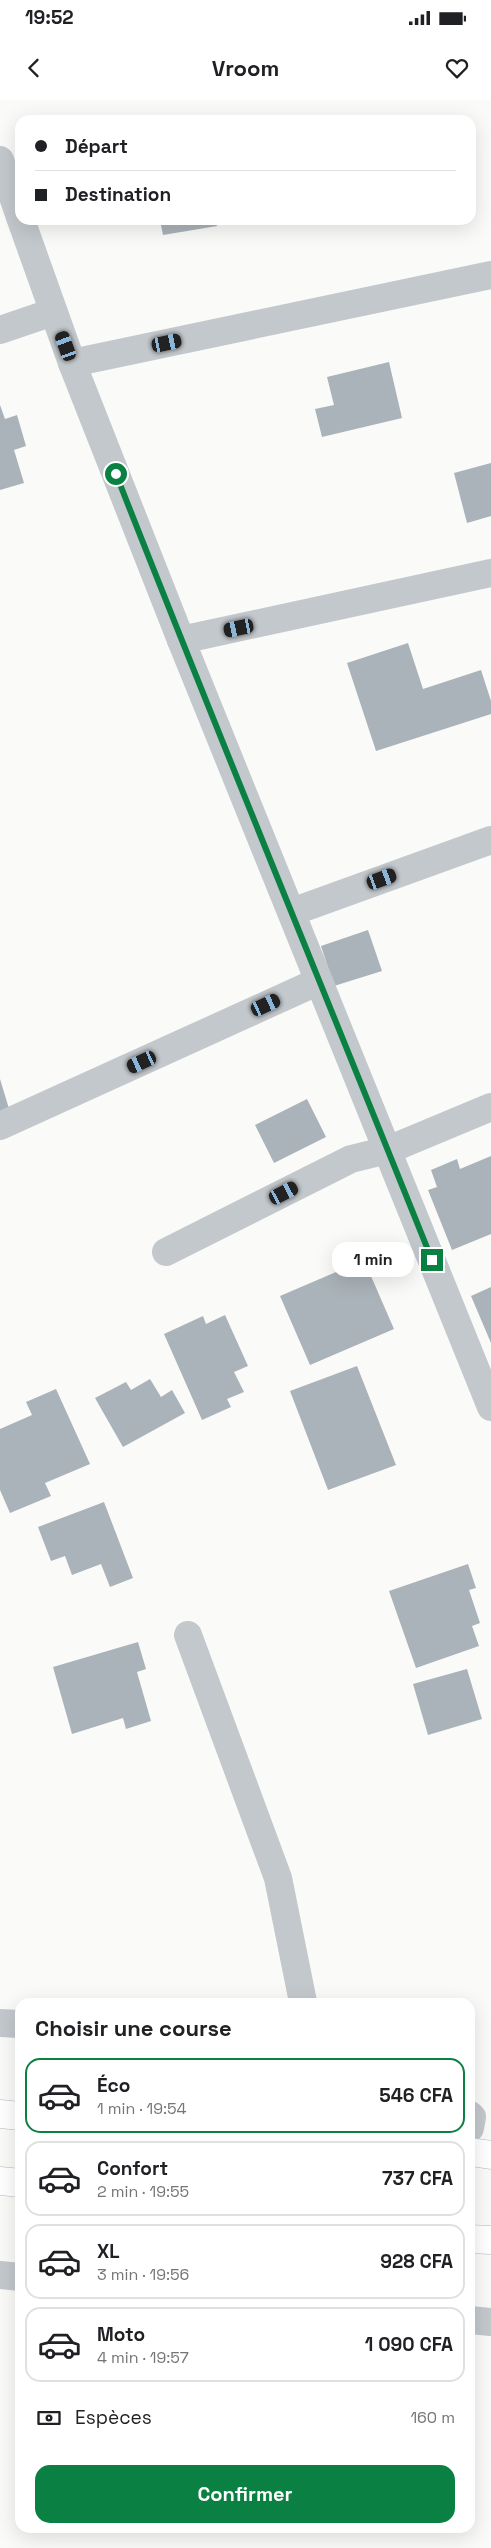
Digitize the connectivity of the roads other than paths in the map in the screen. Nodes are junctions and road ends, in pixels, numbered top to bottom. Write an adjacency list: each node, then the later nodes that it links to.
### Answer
1 (0, 160): 2 (street)
2 (15, 204)
3 (22, 225): 5 (street)
4 (491, 275): 7 (street)
5 (53, 312): 6 (street); 7 (street)
6 (0, 330)
7 (72, 363): 9 (street)
8 (491, 573): 9 (street)
9 (181, 640): 11 (street)
10 (491, 840): 11 (street)
11 (292, 912): 12 (street)
12 (319, 981): 14 (street); 15 (street)
13 (491, 1107): 15 (street)
14 (0, 1126)
15 (388, 1150): 16 (street); 17 (street)
16 (166, 1252)
17 (489, 1394)
18 (188, 1635): 19 (street)
19 (303, 1998)
20 (0, 2023): 21 (street)
21 (15, 2024)
22 (0, 2114): 23 (main road)
23 (15, 2116)
24 (475, 2152): 25 (main road)
25 (491, 2154)
26 (0, 2181): 27 (main road)
27 (15, 2182)
28 (475, 2238): 29 (main road)
29 (491, 2240)
30 (0, 2276): 31 (street)
31 (15, 2277)
32 (475, 2320): 33 (street)
33 (491, 2322)

